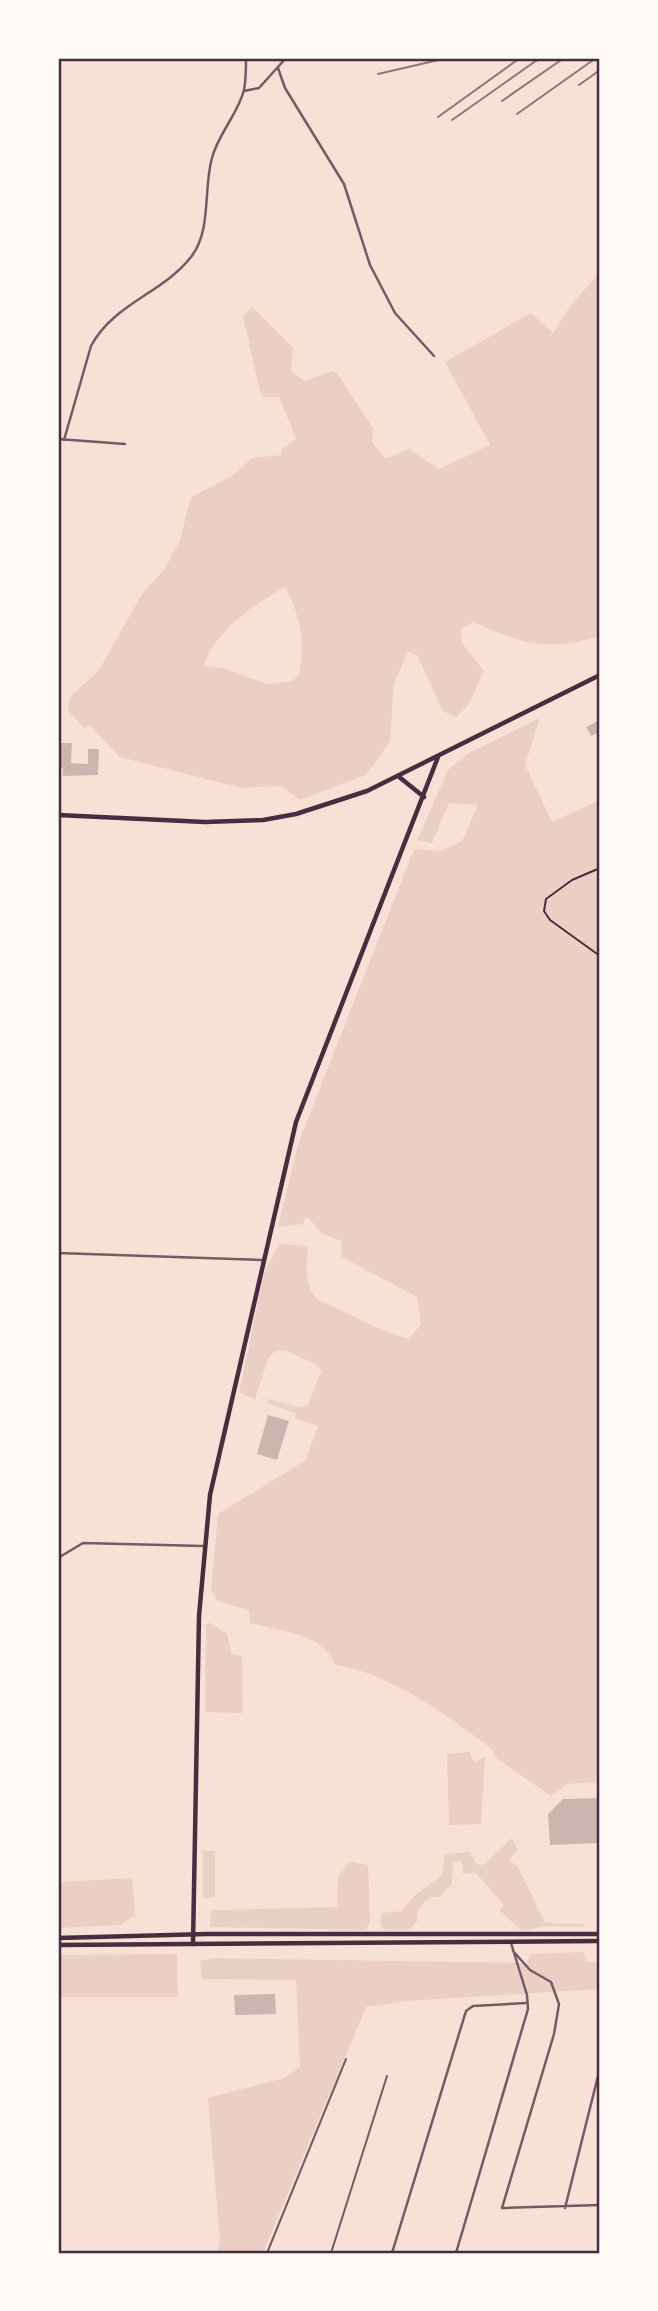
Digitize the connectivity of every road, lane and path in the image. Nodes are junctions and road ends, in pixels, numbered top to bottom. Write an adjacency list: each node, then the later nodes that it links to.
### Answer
1 (246, 58): 4 (street)
2 (286, 58): 3 (street)
3 (278, 68): 4 (street); 5 (street)
4 (244, 91): 7 (street)
5 (434, 356)
6 (58, 439): 7 (street)
7 (64, 440): 8 (street)
8 (125, 444)
9 (600, 675): 10 (main road)
10 (438, 757): 11 (main road); 12 (main road)
11 (398, 776): 12 (main road); 13 (main road)
12 (424, 797): 17 (main road)
13 (58, 815)
14 (600, 868): 15 (path)
15 (600, 957)
16 (58, 1253): 17 (street)
17 (262, 1260): 18 (main road)
18 (203, 1546): 19 (street); 20 (main road)
19 (58, 1558)
20 (193, 1934): 21 (main road); 22 (main road); 25 (main road)
21 (600, 1934)
22 (58, 1938)
23 (600, 1941): 24 (main road)
24 (511, 1942): 25 (main road); 27 (street)
25 (192, 1944): 26 (main road)
26 (58, 1945)
27 (513, 1951): 28 (street); 33 (street)
28 (526, 2003): 36 (street); 37 (street)
29 (346, 2059): 34 (lane)
30 (600, 2068): 33 (street)
31 (387, 2076): 35 (lane)
32 (600, 2205): 33 (street)
33 (565, 2208)
34 (267, 2253)
35 (331, 2253)
36 (391, 2253)
37 (456, 2253)

